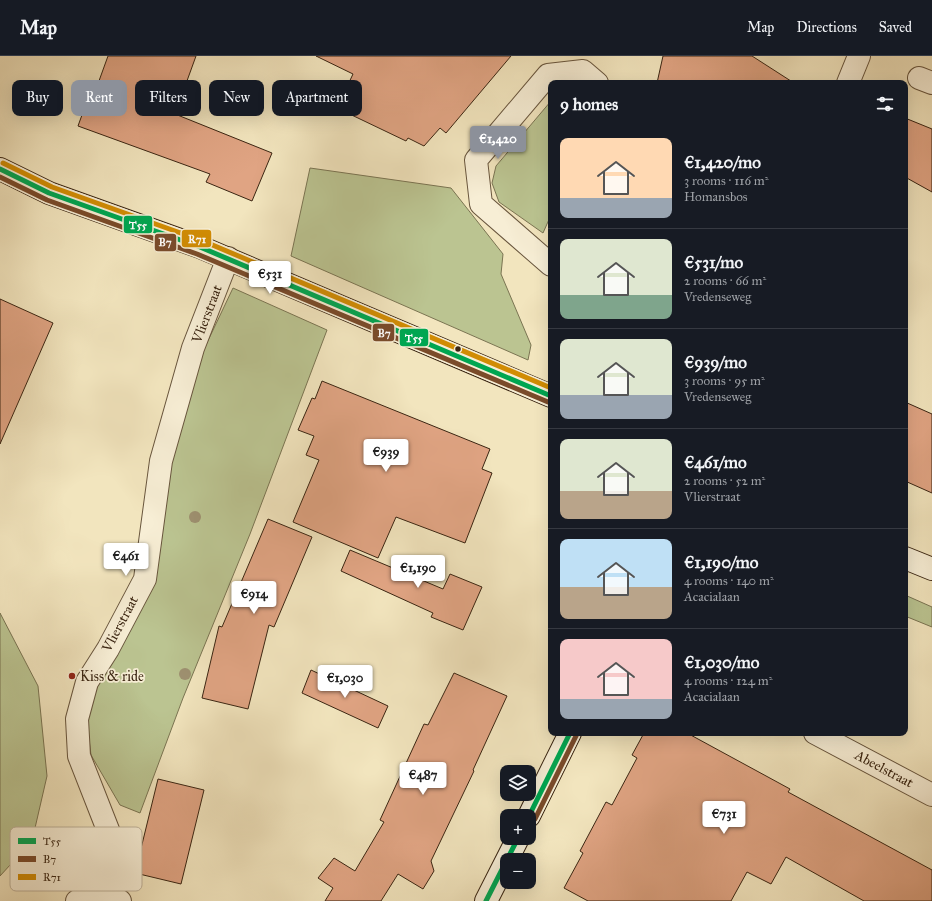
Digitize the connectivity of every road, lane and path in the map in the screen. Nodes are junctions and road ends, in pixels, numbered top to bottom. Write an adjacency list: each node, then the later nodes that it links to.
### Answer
1 (859, 56): 3 (street)
2 (594, 80): 6 (street)
3 (849, 80)
4 (0, 169): 5 (street)
5 (228, 258): 7 (street); 14 (street, Vlierstraat)
6 (548, 261)
7 (548, 395)
8 (908, 559): 9 (street)
9 (932, 569)
10 (569, 736): 13 (street)
11 (821, 736): 12 (street, Abeelstraat)
12 (932, 795)
13 (532, 809)
14 (107, 827)
15 (514, 845): 20 (street)
16 (100, 891): 17 (street, Vlierstraat)
17 (99, 895): 18 (street); 19 (street)
18 (76, 901)
19 (120, 901)
20 (486, 901)

